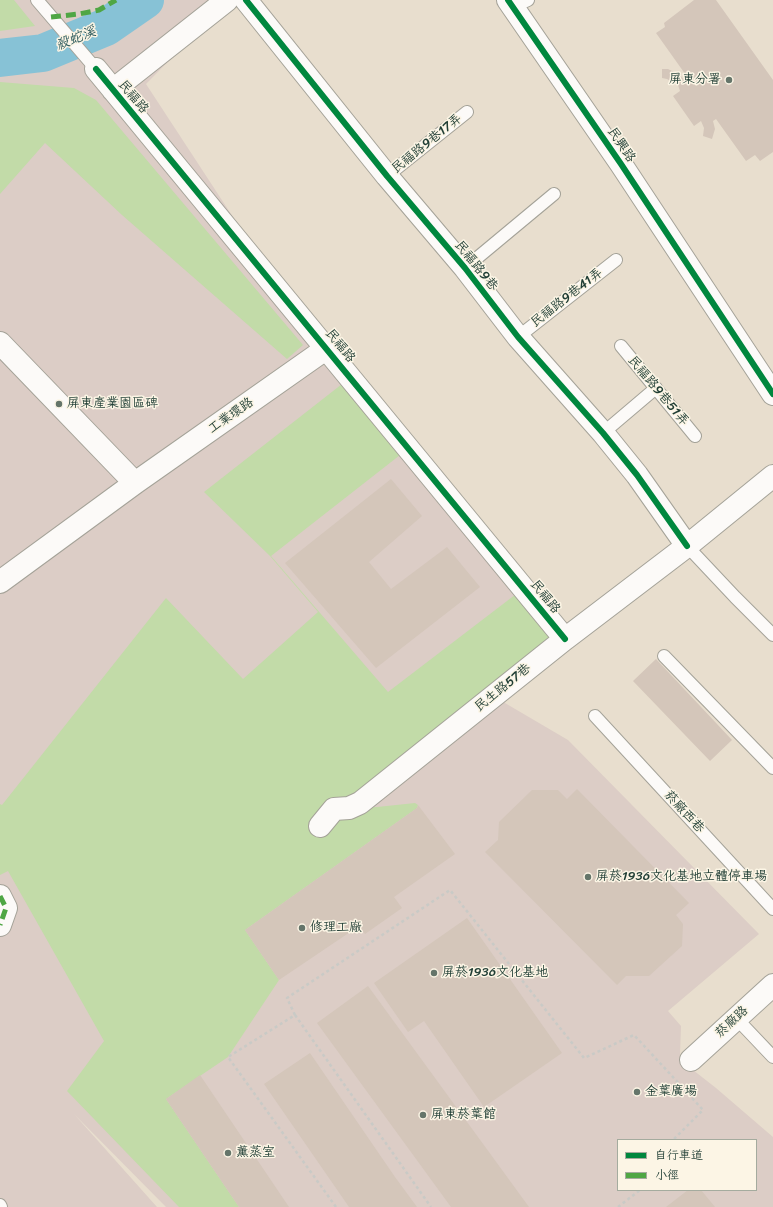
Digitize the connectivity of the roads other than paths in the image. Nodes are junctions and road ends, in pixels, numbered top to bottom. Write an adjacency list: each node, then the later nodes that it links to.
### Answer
1 (37, 0): 5 (lane)
2 (227, 0): 6 (street, 民福路)
3 (246, 0): 8 (street, 民福路9巷)
4 (516, 2): 17 (street, 民興路)
5 (96, 69): 6 (street, 民福路)
6 (113, 90): 15 (street, 民福路)
7 (467, 112): 8 (lane, 民福路9巷17弄)
8 (387, 176): 11 (street, 民福路9巷)
9 (554, 194): 11 (lane)
10 (616, 260): 12 (lane, 民福路9巷41弄)
11 (465, 268): 12 (street, 民福路9巷)
12 (518, 337): 18 (street, 民福路9巷)
13 (0, 343): 21 (street)
14 (621, 346): 16 (lane, 民福路9巷51弄)
15 (327, 348): 21 (street, 工業環路); 25 (street, 民福路)
16 (656, 388): 18 (lane); 19 (lane, 民福路9巷51弄)
17 (773, 394)
18 (603, 433): 22 (street, 民福路9巷)
19 (695, 436)
20 (773, 477): 22 (street, 民生路57巷)
21 (135, 483): 23 (street, 工業環路)
22 (687, 546): 24 (lane); 25 (street, 民生路57巷)
23 (0, 582)
24 (773, 635)
25 (565, 638): 29 (street, 民生路57巷)
26 (664, 656): 28 (lane)
27 (594, 716): 31 (lane, 菸廠西巷)
28 (773, 768)
29 (320, 826)
30 (0, 896): 32 (street)
31 (773, 909)
32 (0, 925)
33 (773, 985): 34 (street, 菸廠路)
34 (736, 1018): 35 (lane); 36 (street, 菸廠路)
35 (773, 1056)
36 (691, 1060)

